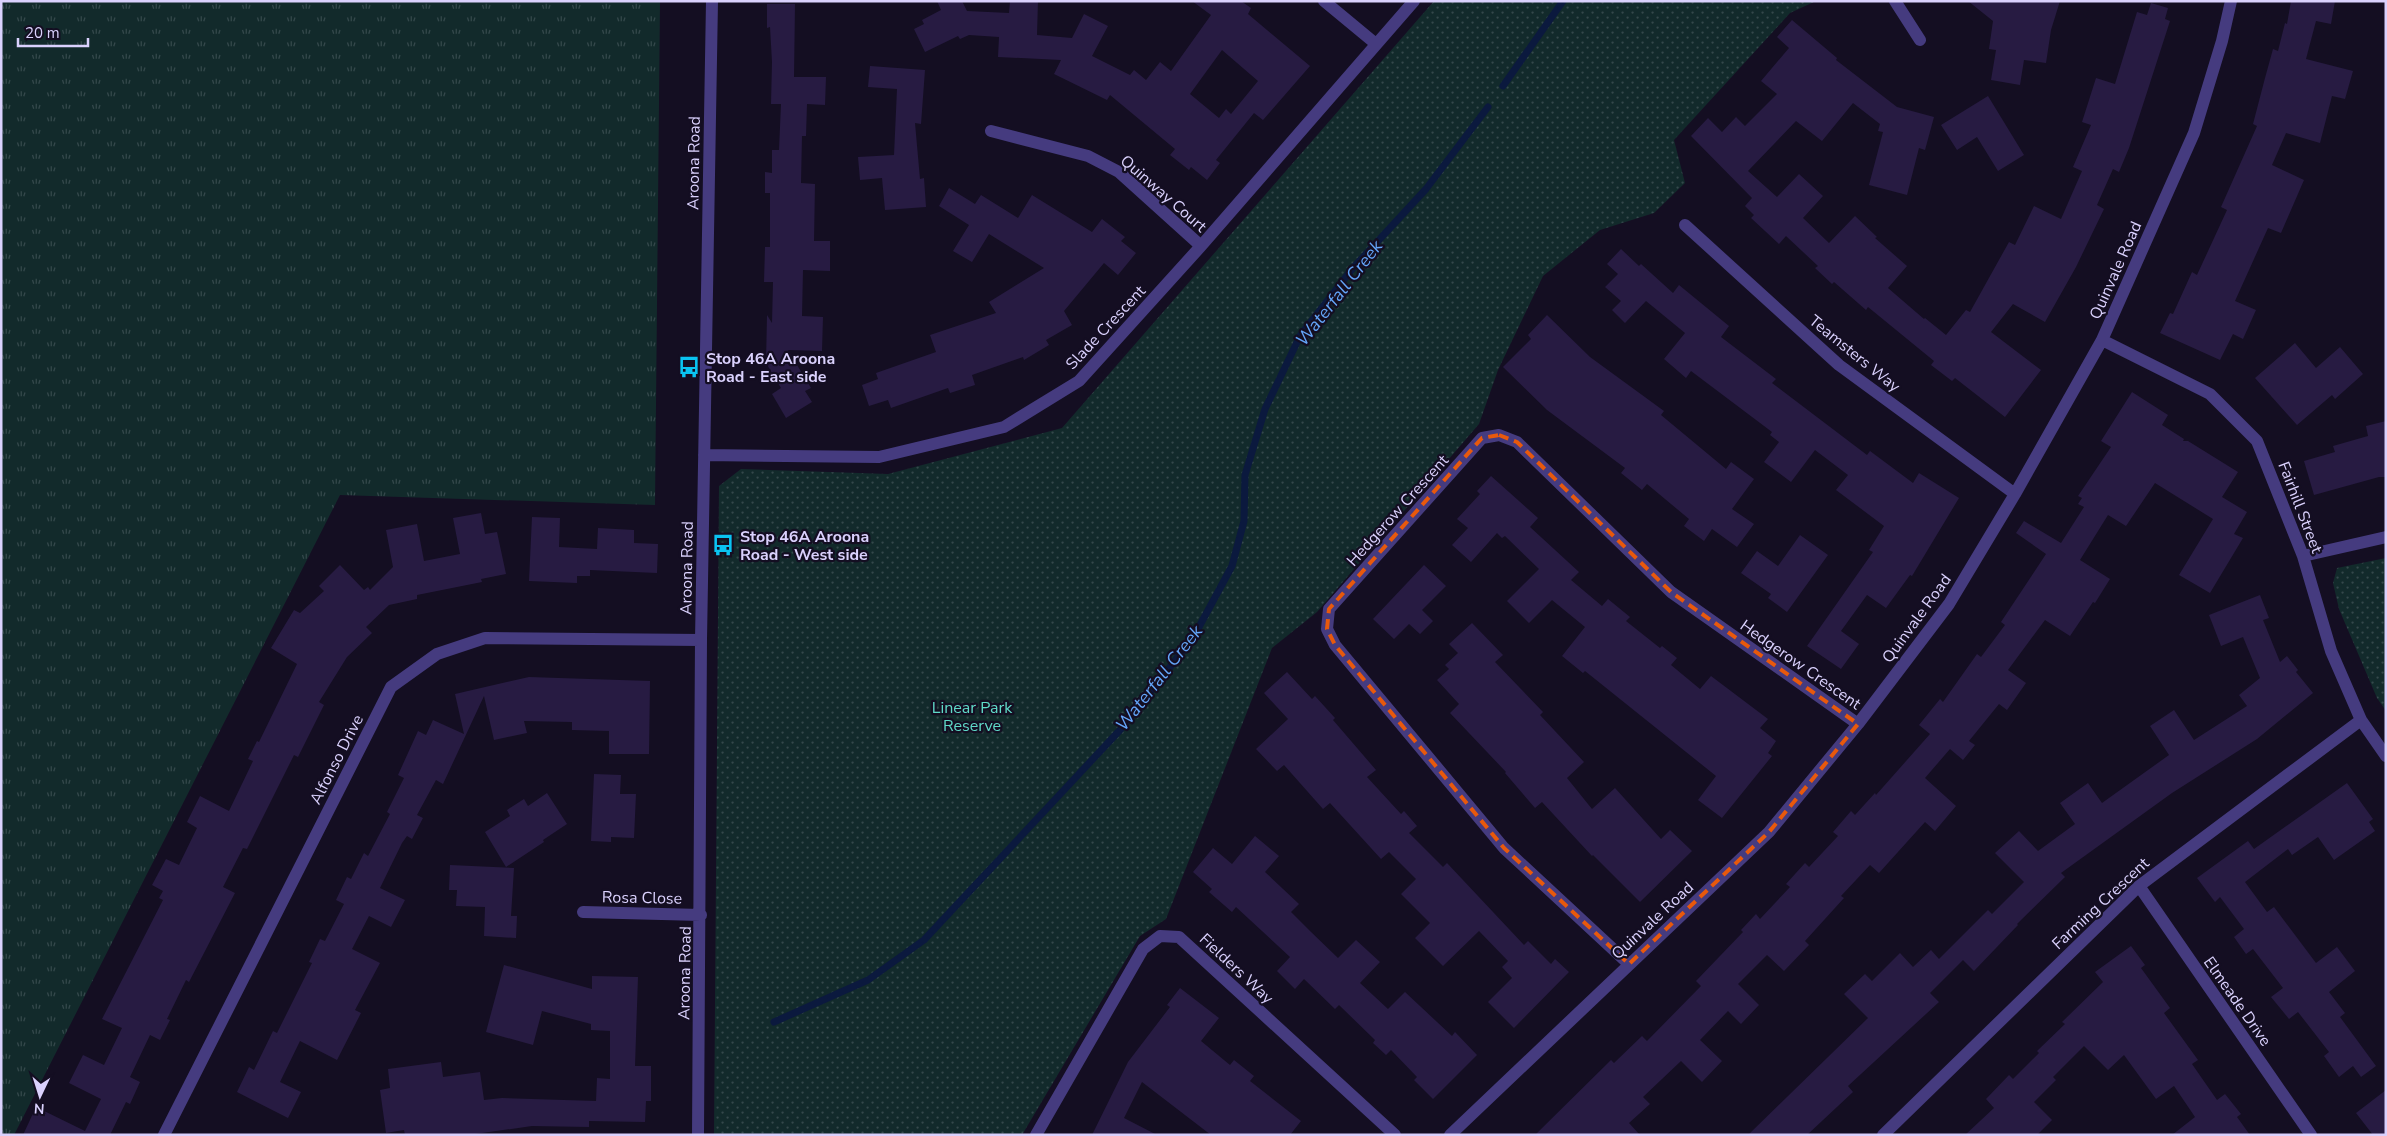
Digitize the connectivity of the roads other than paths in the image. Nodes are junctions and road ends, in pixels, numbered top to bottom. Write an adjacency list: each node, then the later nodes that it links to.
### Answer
1 (712, 1): 12 (street, Aroona Road)
2 (1324, 1): 7 (street)
3 (1414, 1): 7 (street, Slade Crescent)
4 (1895, 1): 6 (street)
5 (2231, 1): 11 (street, Quinvale Road)
6 (1920, 40)
7 (1376, 44): 10 (street, Slade Crescent)
8 (991, 131): 10 (street, Quinway Court)
9 (1685, 226): 13 (street, Teamsters Way)
10 (1200, 246): 12 (street, Slade Crescent)
11 (2102, 340): 13 (street, Quinvale Road); 15 (street, Fairhill Street)
12 (704, 455): 16 (street, Aroona Road)
13 (2015, 494): 18 (street, Quinvale Road)
14 (2386, 537): 15 (street)
15 (2303, 556): 17 (street, Fairhill Street)
16 (701, 640): 22 (street, Aroona Road); 24 (street, Alfonso Drive)
17 (2361, 720): 19 (street, Fairhill Street); 20 (street, Farming Crescent)
18 (1858, 724): 23 (street, Quinvale Road); 23 (street, Hedgerow Crescent)
19 (2386, 756)
20 (2139, 886): 29 (street, Farming Crescent); 30 (street, Elmeade Drive)
21 (583, 912): 22 (street, Rosa Close)
22 (701, 914): 25 (street, Aroona Road)
23 (1629, 964): 28 (street, Quinvale Road)
24 (164, 1135)
25 (698, 1135)
26 (1036, 1135): 27 (street, Fielders Way)
27 (1395, 1135)
28 (1450, 1135)
29 (1883, 1135)
30 (2311, 1135)

